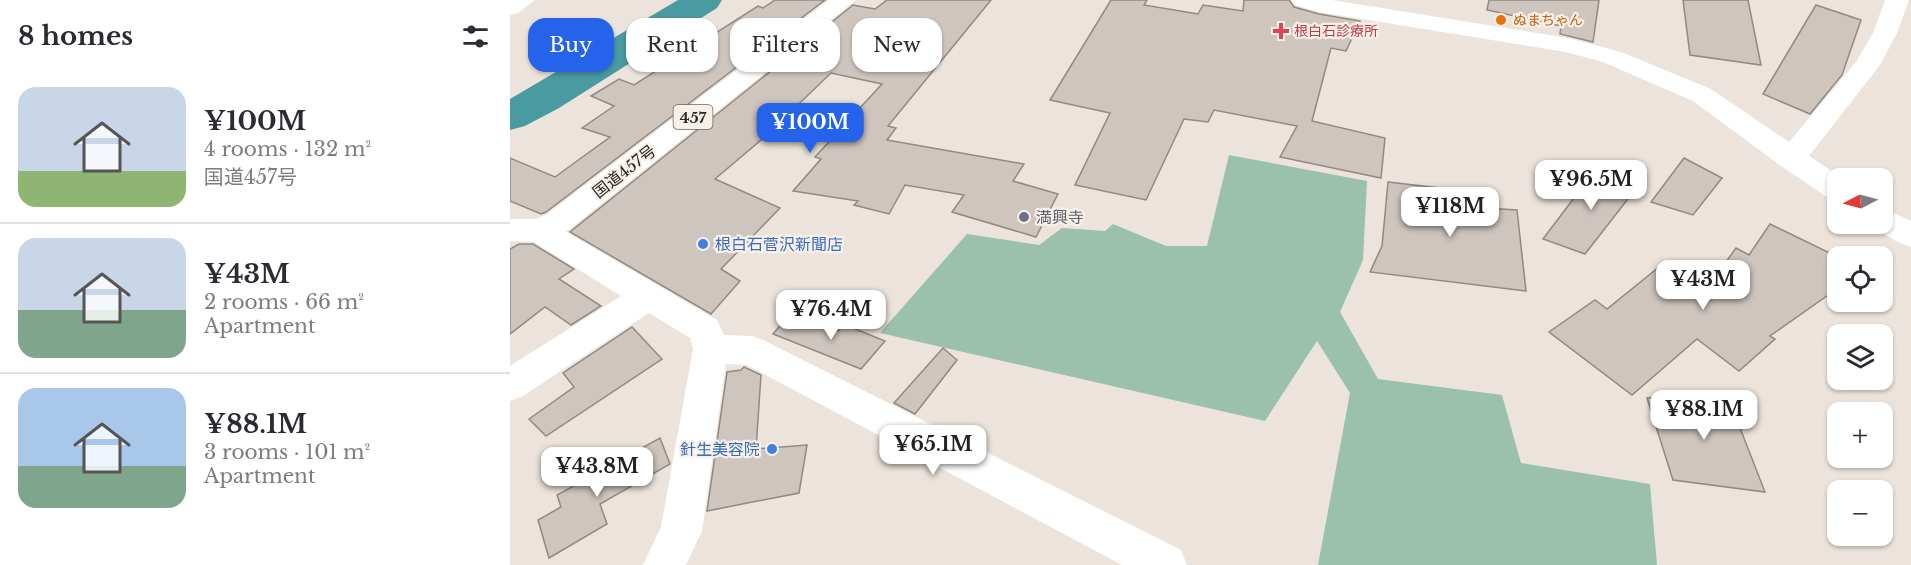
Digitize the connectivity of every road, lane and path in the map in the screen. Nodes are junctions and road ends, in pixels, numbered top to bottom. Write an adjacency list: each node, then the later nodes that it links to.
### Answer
1 (524, 0): 5 (main road)
2 (844, 0): 9 (main road, 国道457号 / 457)
3 (1304, 0): 6 (main road)
4 (1897, 0): 6 (main road)
5 (510, 8)
6 (1791, 159): 7 (main road)
7 (1827, 183)
8 (1893, 225): 10 (main road)
9 (525, 230): 11 (main road)
10 (1911, 235)
11 (648, 296): 12 (main road); 13 (main road)
12 (711, 349): 14 (main road); 15 (main road)
13 (510, 385)
14 (664, 565)
15 (1166, 565)

